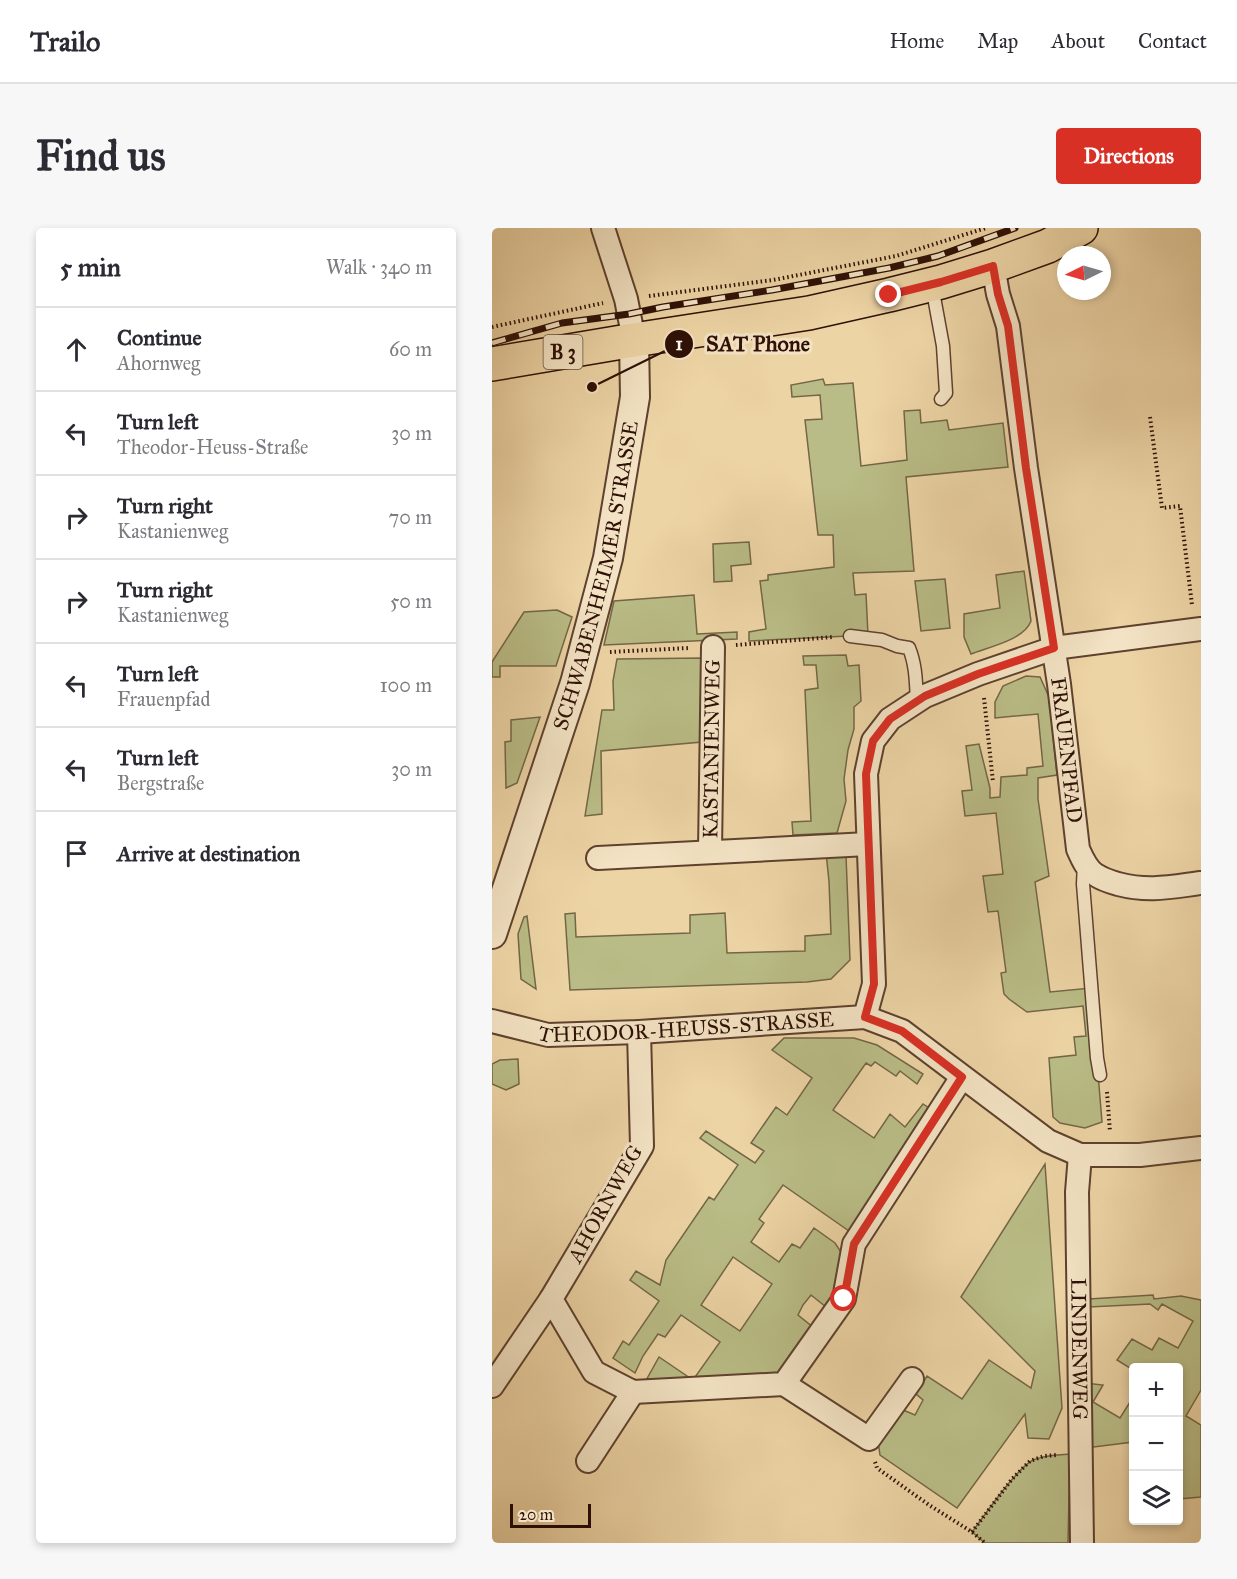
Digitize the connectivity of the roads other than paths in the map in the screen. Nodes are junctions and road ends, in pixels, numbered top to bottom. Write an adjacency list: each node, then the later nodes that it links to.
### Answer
1 (603, 228): 5 (street, SCHWABENHEIMER STRASSE)
2 (1081, 228): 3 (main road, B 3)
3 (993, 266): 4 (main road, B 3); 11 (street, FRAUENPFAD)
4 (932, 285): 5 (main road, B 3); 7 (lane)
5 (634, 340): 6 (main road, B 3); 18 (street, SCHWABENHEIMER STRASSE)
6 (492, 364)
7 (941, 399)
8 (1201, 629): 11 (street)
9 (850, 636): 12 (lane)
10 (713, 647): 14 (street, KASTANIENWEG)
11 (1054, 648): 12 (street); 16 (street, FRAUENPFAD)
12 (916, 702): 13 (street)
13 (868, 844): 14 (street, KASTANIENWEG); 19 (street)
14 (710, 851): 15 (street, KASTANIENWEG)
15 (598, 858)
16 (1084, 862): 17 (street); 22 (lane)
17 (1201, 883)
18 (494, 923)
19 (865, 1017): 21 (street, THEODOR-HEUSS-STRASSE); 23 (street, THEODOR-HEUSS-STRASSE)
20 (492, 1021): 21 (street, THEODOR-HEUSS-STRASSE)
21 (639, 1032): 26 (street, AHORNWEG)
22 (1100, 1075)
23 (962, 1077): 25 (street, THEODOR-HEUSS-STRASSE); 28 (street)
24 (1201, 1148): 25 (street, THEODOR-HEUSS-STRASSE)
25 (1080, 1155): 32 (street, LINDENWEG)
26 (551, 1299): 29 (street, AHORNWEG); 30 (street)
27 (912, 1379): 28 (street)
28 (784, 1384): 30 (street)
29 (492, 1386)
30 (633, 1392): 31 (street)
31 (588, 1461)
32 (1082, 1543)

